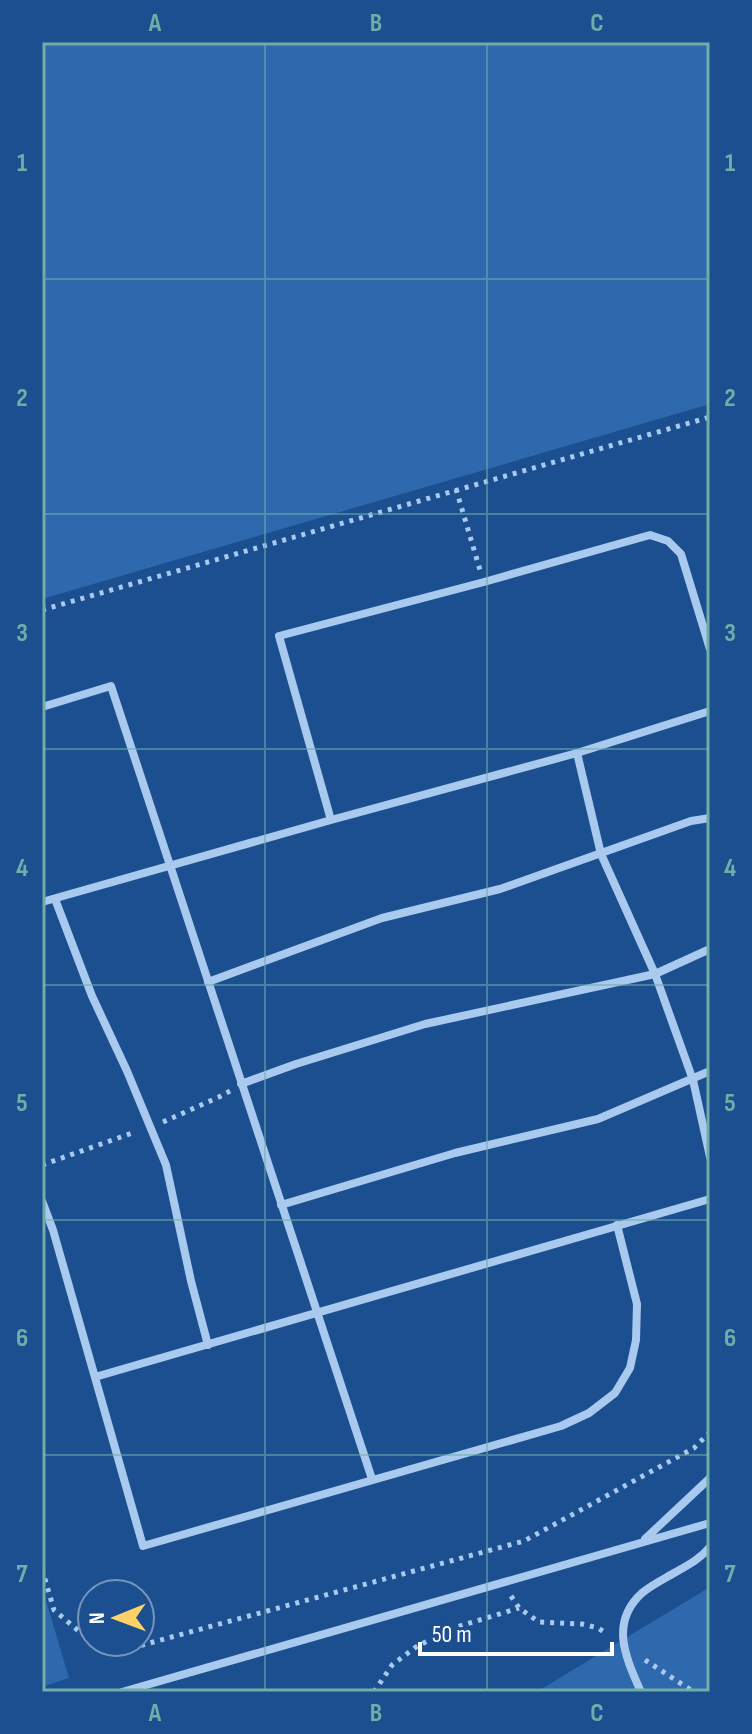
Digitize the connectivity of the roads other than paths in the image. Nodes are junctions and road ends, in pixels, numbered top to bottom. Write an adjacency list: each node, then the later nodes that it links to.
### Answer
1 (710, 649): 6 (street)
2 (42, 707): 8 (street)
3 (710, 711): 4 (street)
4 (577, 753): 6 (street); 7 (street)
5 (710, 818): 7 (street)
6 (331, 820): 8 (street)
7 (601, 854): 12 (street); 13 (street)
8 (170, 866): 9 (street); 13 (street)
9 (55, 899): 10 (street); 23 (street)
10 (42, 902)
11 (710, 949): 12 (street)
12 (655, 974): 15 (street); 16 (street)
13 (208, 982): 16 (street)
14 (710, 1071): 15 (street)
15 (693, 1080): 17 (street); 20 (street)
16 (241, 1084): 20 (street)
17 (710, 1157)
18 (710, 1199): 21 (street)
19 (42, 1201): 24 (street)
20 (281, 1205): 22 (street)
21 (617, 1225): 22 (street); 26 (street)
22 (317, 1314): 23 (street); 26 (street)
23 (208, 1345): 24 (street)
24 (95, 1377): 26 (street)
25 (710, 1478): 28 (street)
26 (372, 1479)
27 (710, 1523): 28 (street)
28 (642, 1542): 30 (street)
29 (710, 1547): 31 (street)
30 (122, 1692)
31 (641, 1692)

